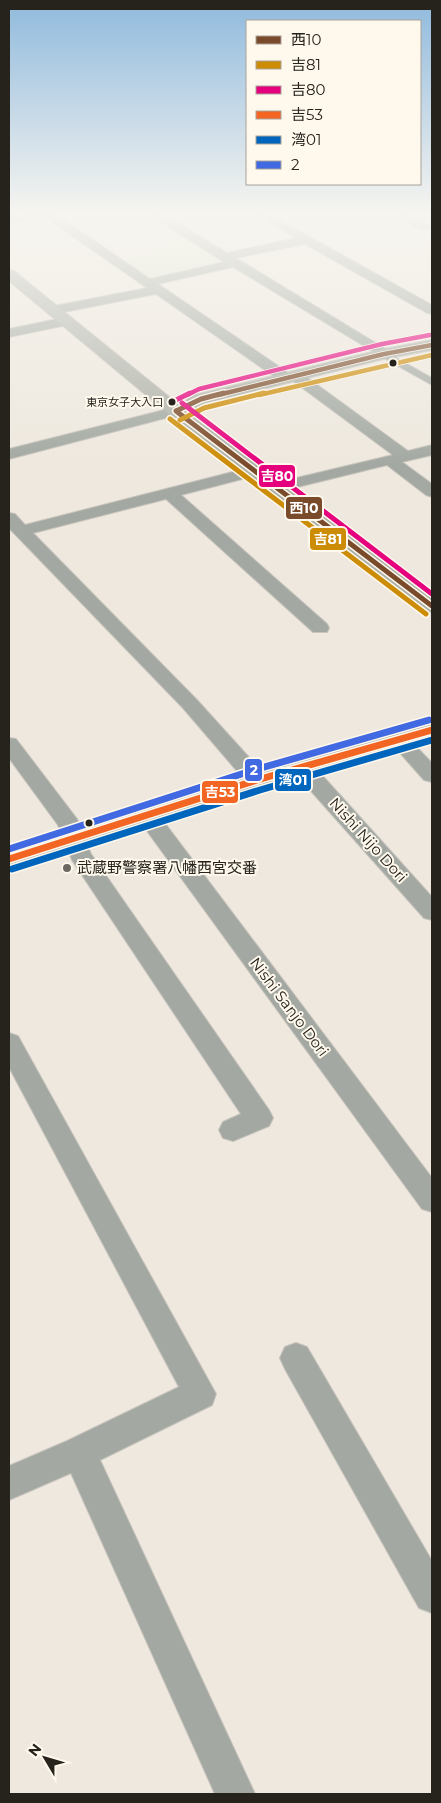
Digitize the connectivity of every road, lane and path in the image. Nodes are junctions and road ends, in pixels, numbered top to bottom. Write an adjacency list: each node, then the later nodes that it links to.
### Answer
1 (38, 297): 6 (main road)
2 (107, 297): 6 (street)
3 (169, 297): 12 (street)
4 (291, 297): 11 (street)
5 (409, 297): 7 (street)
6 (54, 310): 8 (main road)
7 (432, 310)
8 (67, 322): 9 (street); 14 (main road)
9 (9, 333)
10 (432, 345): 11 (main road)
11 (384, 354): 12 (main road); 13 (street)
12 (291, 377): 14 (main road); 17 (street)
13 (432, 382)
14 (176, 411): 16 (street); 18 (main road)
15 (432, 450): 17 (street)
16 (9, 454)
17 (397, 458): 19 (street); 20 (street)
18 (256, 471): 19 (main road); 21 (street)
19 (277, 487): 23 (main road)
20 (432, 492)
21 (169, 493): 22 (street); 24 (street)
22 (15, 524): 30 (street)
23 (432, 606)
24 (320, 628)
25 (432, 730): 26 (main road)
26 (399, 740): 28 (main road); 29 (street)
27 (9, 744): 32 (street)
28 (303, 768): 30 (main road); 34 (street, Nishi Nijo Dori)
29 (432, 775)
30 (257, 780): 31 (main road)
31 (146, 815): 32 (main road); 37 (street, Nishi Sanjo Dori)
32 (74, 838): 33 (main road); 36 (street)
33 (9, 859)
34 (432, 912)
35 (9, 1043): 39 (street)
36 (233, 1130)
37 (432, 1200)
38 (296, 1358): 41 (street)
39 (79, 1454): 40 (street); 42 (street)
40 (9, 1483)
41 (432, 1595)
42 (235, 1794)

